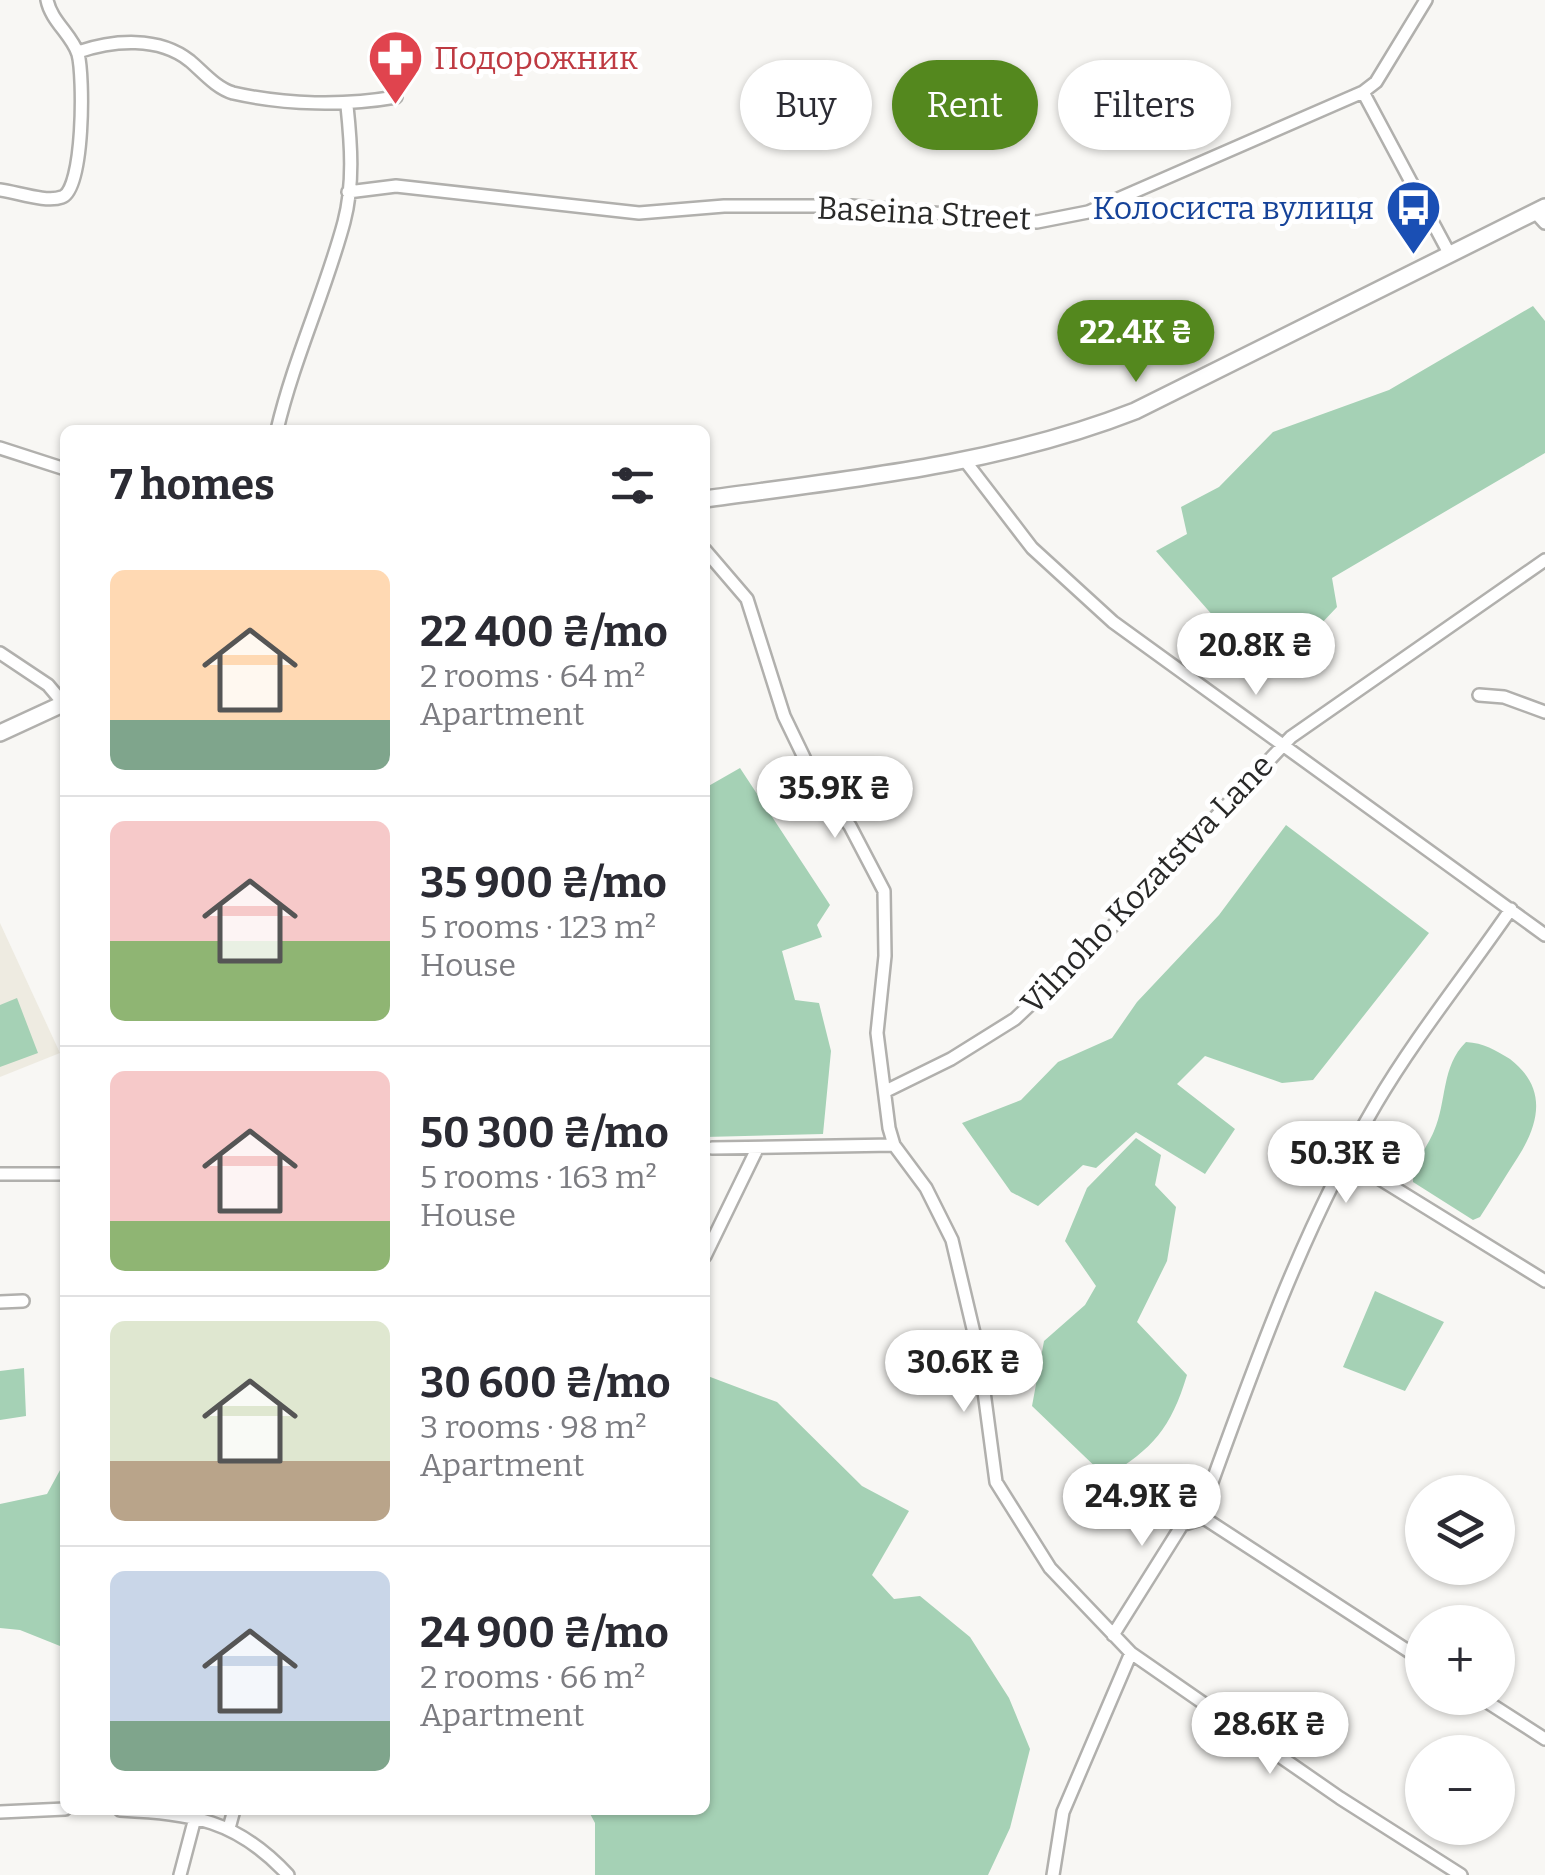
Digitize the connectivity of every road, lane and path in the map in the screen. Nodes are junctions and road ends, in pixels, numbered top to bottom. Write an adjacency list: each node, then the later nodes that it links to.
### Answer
1 (47, 0): 3 (street)
2 (1426, 0): 4 (street, Baseina Street)
3 (78, 52): 6 (street); 7 (street)
4 (1362, 92): 8 (street, Baseina Street); 10 (street)
5 (396, 97): 6 (street)
6 (348, 106): 8 (street)
7 (0, 190)
8 (348, 192): 11 (street)
9 (1542, 214): 10 (main road)
10 (1449, 253): 13 (main road)
11 (278, 425)
12 (0, 448): 14 (street)
13 (966, 462): 15 (main road); 24 (street)
14 (60, 467)
15 (710, 498)
16 (710, 556): 27 (street)
17 (1545, 560): 24 (street, Vilnoho Kozatstva Lane)
18 (0, 652): 20 (street)
19 (1478, 694): 22 (street)
20 (60, 699)
21 (60, 706): 23 (main road)
22 (1545, 712)
23 (0, 733)
24 (1285, 743): 25 (street); 27 (street, Vilnoho Kozatstva Lane)
25 (1511, 909): 26 (street); 31 (street)
26 (1545, 935)
27 (888, 1090): 28 (street)
28 (894, 1145): 30 (street); 39 (street)
29 (712, 1148): 30 (street)
30 (757, 1149): 34 (street)
31 (1346, 1158): 35 (street); 38 (street)
32 (0, 1174): 33 (street)
33 (60, 1174)
34 (710, 1246)
35 (1545, 1281)
36 (23, 1301): 37 (street)
37 (0, 1302)
38 (1204, 1518): 39 (street); 40 (street)
39 (1113, 1635): 41 (street)
40 (1405, 1649)
41 (1130, 1653): 52 (street); 53 (street)
42 (1508, 1715): 43 (street)
43 (1545, 1739)
44 (60, 1809): 45 (street)
45 (0, 1812)
46 (167, 1815): 48 (street)
47 (233, 1815): 49 (street)
48 (195, 1818): 49 (street); 50 (street)
49 (229, 1828): 51 (street)
50 (180, 1875)
51 (288, 1875)
52 (1053, 1875)
53 (1462, 1875)

